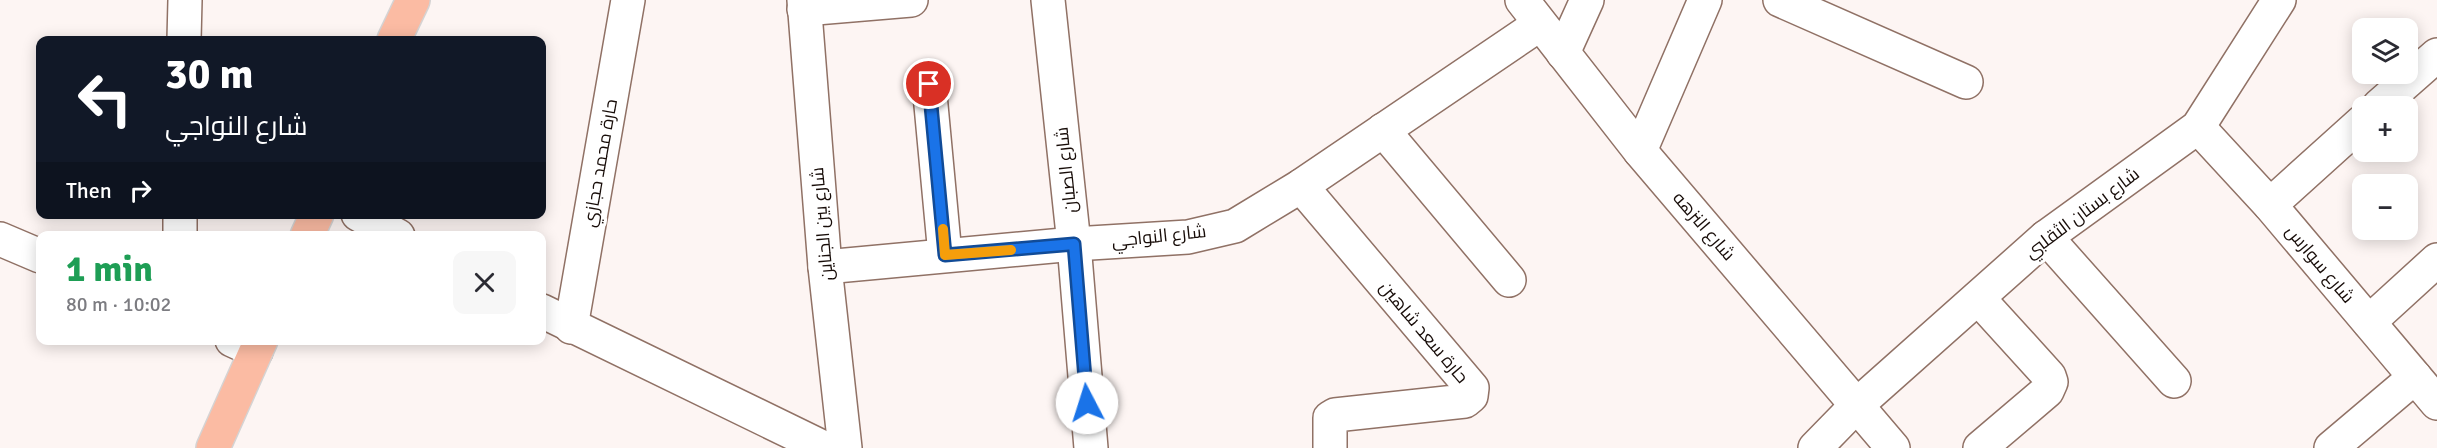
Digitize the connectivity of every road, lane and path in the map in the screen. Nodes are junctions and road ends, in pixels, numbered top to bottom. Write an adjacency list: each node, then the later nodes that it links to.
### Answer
1 (185, 0): 12 (street)
2 (412, 0): 13 (main road)
3 (628, 0): 38 (street, حارة محمد حجازي)
4 (911, 0): 10 (street)
5 (1048, 0): 29 (street, شارع الصبان)
6 (1587, 0): 14 (street)
7 (1705, 0): 22 (street)
8 (1780, 0): 16 (street)
9 (2279, 0): 19 (street, شارع بستان الثقلبي)
10 (804, 4): 33 (street, شارع بين الجناين)
11 (1531, 12): 14 (street, شارع النزهه); 20 (street, شارع النواجي)
12 (184, 36)
13 (396, 36)
14 (1563, 53): 22 (street, شارع النزهه)
15 (2437, 55): 18 (street)
16 (1966, 82)
17 (929, 84): 31 (street)
18 (2390, 96)
19 (2198, 127): 24 (street, شارع سوارس); 27 (street, شارع بستان الثقلبي)
20 (1383, 130): 23 (street, شارع النواجي); 34 (street)
21 (2352, 131): 24 (street)
22 (1640, 151): 43 (street, شارع النزهه)
23 (1301, 186): 29 (street, شارع النواجي); 44 (street, حارة سعد شاهين)
24 (2270, 205): 37 (street, شارع سوارس)
25 (367, 219): 26 (street)
26 (389, 231)
27 (2046, 237): 35 (street, شارع بستان الثقلبي); 41 (street)
28 (0, 238): 30 (street)
29 (1074, 244): 31 (street, شارع النواجي); 48 (street, شارع الصبان)
30 (36, 254)
31 (945, 255): 33 (street, شارع النواجي)
32 (2437, 260): 37 (street)
33 (825, 267): 47 (street, شارع بين الجناين)
34 (1509, 280)
35 (1978, 298): 43 (street, شارع بستان الثقلبي); 51 (street)
36 (546, 313): 38 (street)
37 (2369, 322): 40 (street, شارع سوارس)
38 (572, 327): 46 (street)
39 (250, 345): 45 (main road)
40 (2415, 377): 42 (street, شارع سوارس); 52 (street)
41 (2174, 381)
42 (2437, 403)
43 (1857, 405): 49 (street, شارع بستان الثقلبي); 50 (street, شارع النزهه)
44 (1330, 433)
45 (213, 448)
46 (825, 448)
47 (845, 448)
48 (1091, 448)
49 (1815, 448)
50 (1893, 448)
51 (1980, 448)
52 (2331, 448)

